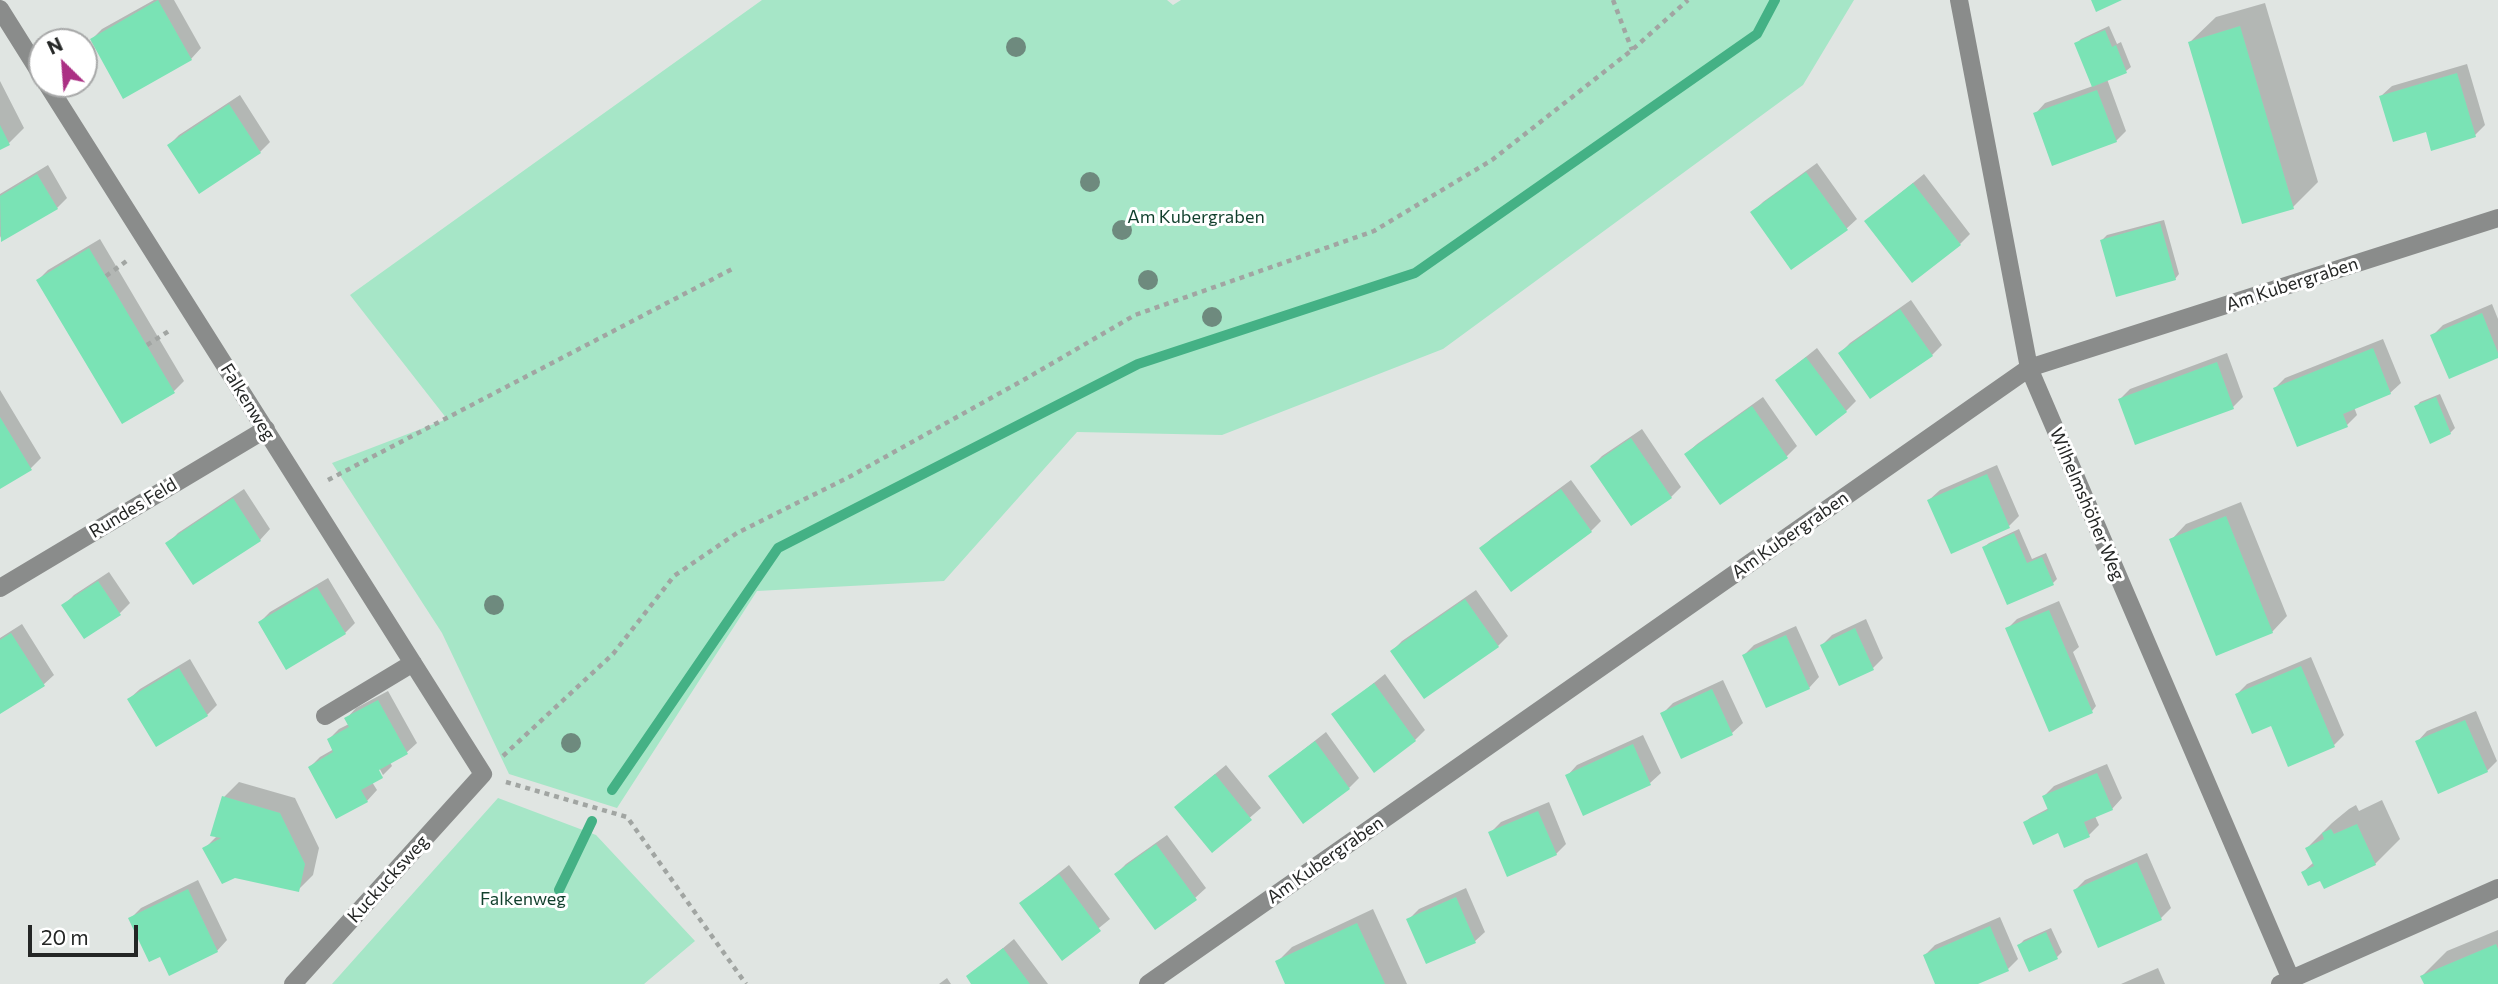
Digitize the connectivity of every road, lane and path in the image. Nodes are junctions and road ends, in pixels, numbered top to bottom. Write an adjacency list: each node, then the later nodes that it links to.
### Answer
1 (1613, 0): 5 (path)
2 (1688, 0): 5 (path)
3 (1959, 0): 10 (street, Wilhelmshöher Weg)
4 (0, 9): 6 (street)
5 (1632, 50): 16 (path)
6 (28, 54)
7 (56, 98): 11 (street, Falkenweg)
8 (2498, 218): 10 (street, Am Kubergraben)
9 (734, 268): 12 (path)
10 (2029, 368): 18 (street, Wilhelmshöher Weg); 21 (street, Am Kubergraben)
11 (265, 429): 12 (street, Falkenweg); 13 (street, Rundes Feld)
12 (305, 492): 14 (street, Falkenweg)
13 (0, 588)
14 (413, 663): 15 (street); 16 (street, Falkenweg)
15 (325, 716)
16 (483, 774): 19 (street, Kuckucksweg); 20 (path)
17 (2498, 888): 18 (street)
18 (2288, 982)
19 (293, 984)
20 (746, 984)
21 (1148, 984)

